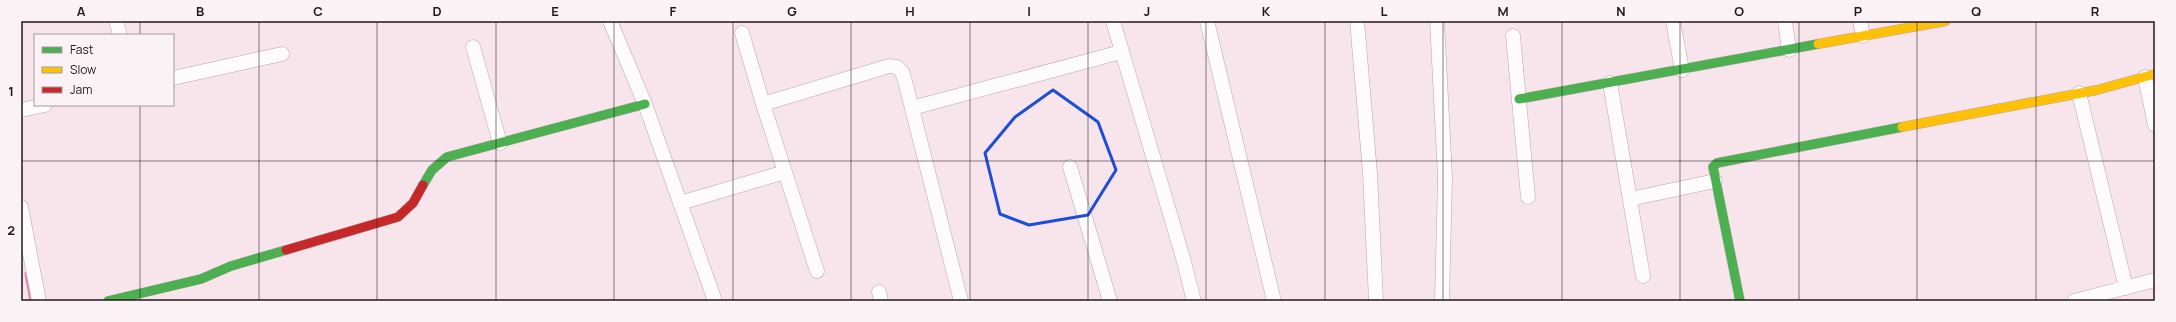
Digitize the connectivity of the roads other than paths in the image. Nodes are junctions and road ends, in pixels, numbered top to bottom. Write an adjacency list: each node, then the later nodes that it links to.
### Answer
1 (116, 21): 12 (street)
2 (610, 21): 25 (street)
3 (1112, 21): 17 (street)
4 (1207, 21): 49 (street)
5 (1357, 21): 50 (street)
6 (1437, 21): 51 (street)
7 (1673, 21): 19 (street)
8 (1785, 21): 16 (street)
9 (1860, 21): 14 (street)
10 (1946, 21): 14 (street)
11 (742, 33): 26 (street)
12 (120, 34)
13 (1513, 36): 24 (street)
14 (1863, 36): 16 (street)
15 (473, 47): 31 (street)
16 (1789, 50): 19 (street)
17 (1121, 52): 28 (street); 48 (street)
18 (282, 54): 21 (street)
19 (1682, 70): 22 (street)
20 (2150, 76): 23 (street); 30 (street)
21 (174, 78)
22 (1610, 83): 24 (street); 36 (street)
23 (2080, 93): 34 (street); 42 (street)
24 (1518, 99): 35 (street)
25 (645, 104): 31 (street); 37 (street)
26 (763, 104): 28 (street); 33 (street)
27 (40, 106): 29 (street)
28 (912, 108): 46 (street)
29 (21, 110)
30 (2155, 125)
31 (500, 143): 44 (street)
32 (1070, 167): 47 (street)
33 (785, 172): 37 (street); 39 (street)
34 (1715, 181): 36 (street); 52 (street)
35 (1528, 197)
36 (1630, 199): 40 (street)
37 (680, 203): 45 (street)
38 (21, 207): 43 (street)
39 (817, 271)
40 (1643, 276)
41 (2155, 280): 42 (street)
42 (2126, 288): 53 (street)
43 (39, 301)
44 (108, 301)
45 (715, 301)
46 (961, 301)
47 (1110, 301)
48 (1194, 301)
49 (1274, 301)
50 (1376, 301)
51 (1442, 301)
52 (1740, 301)
53 (2074, 301)

